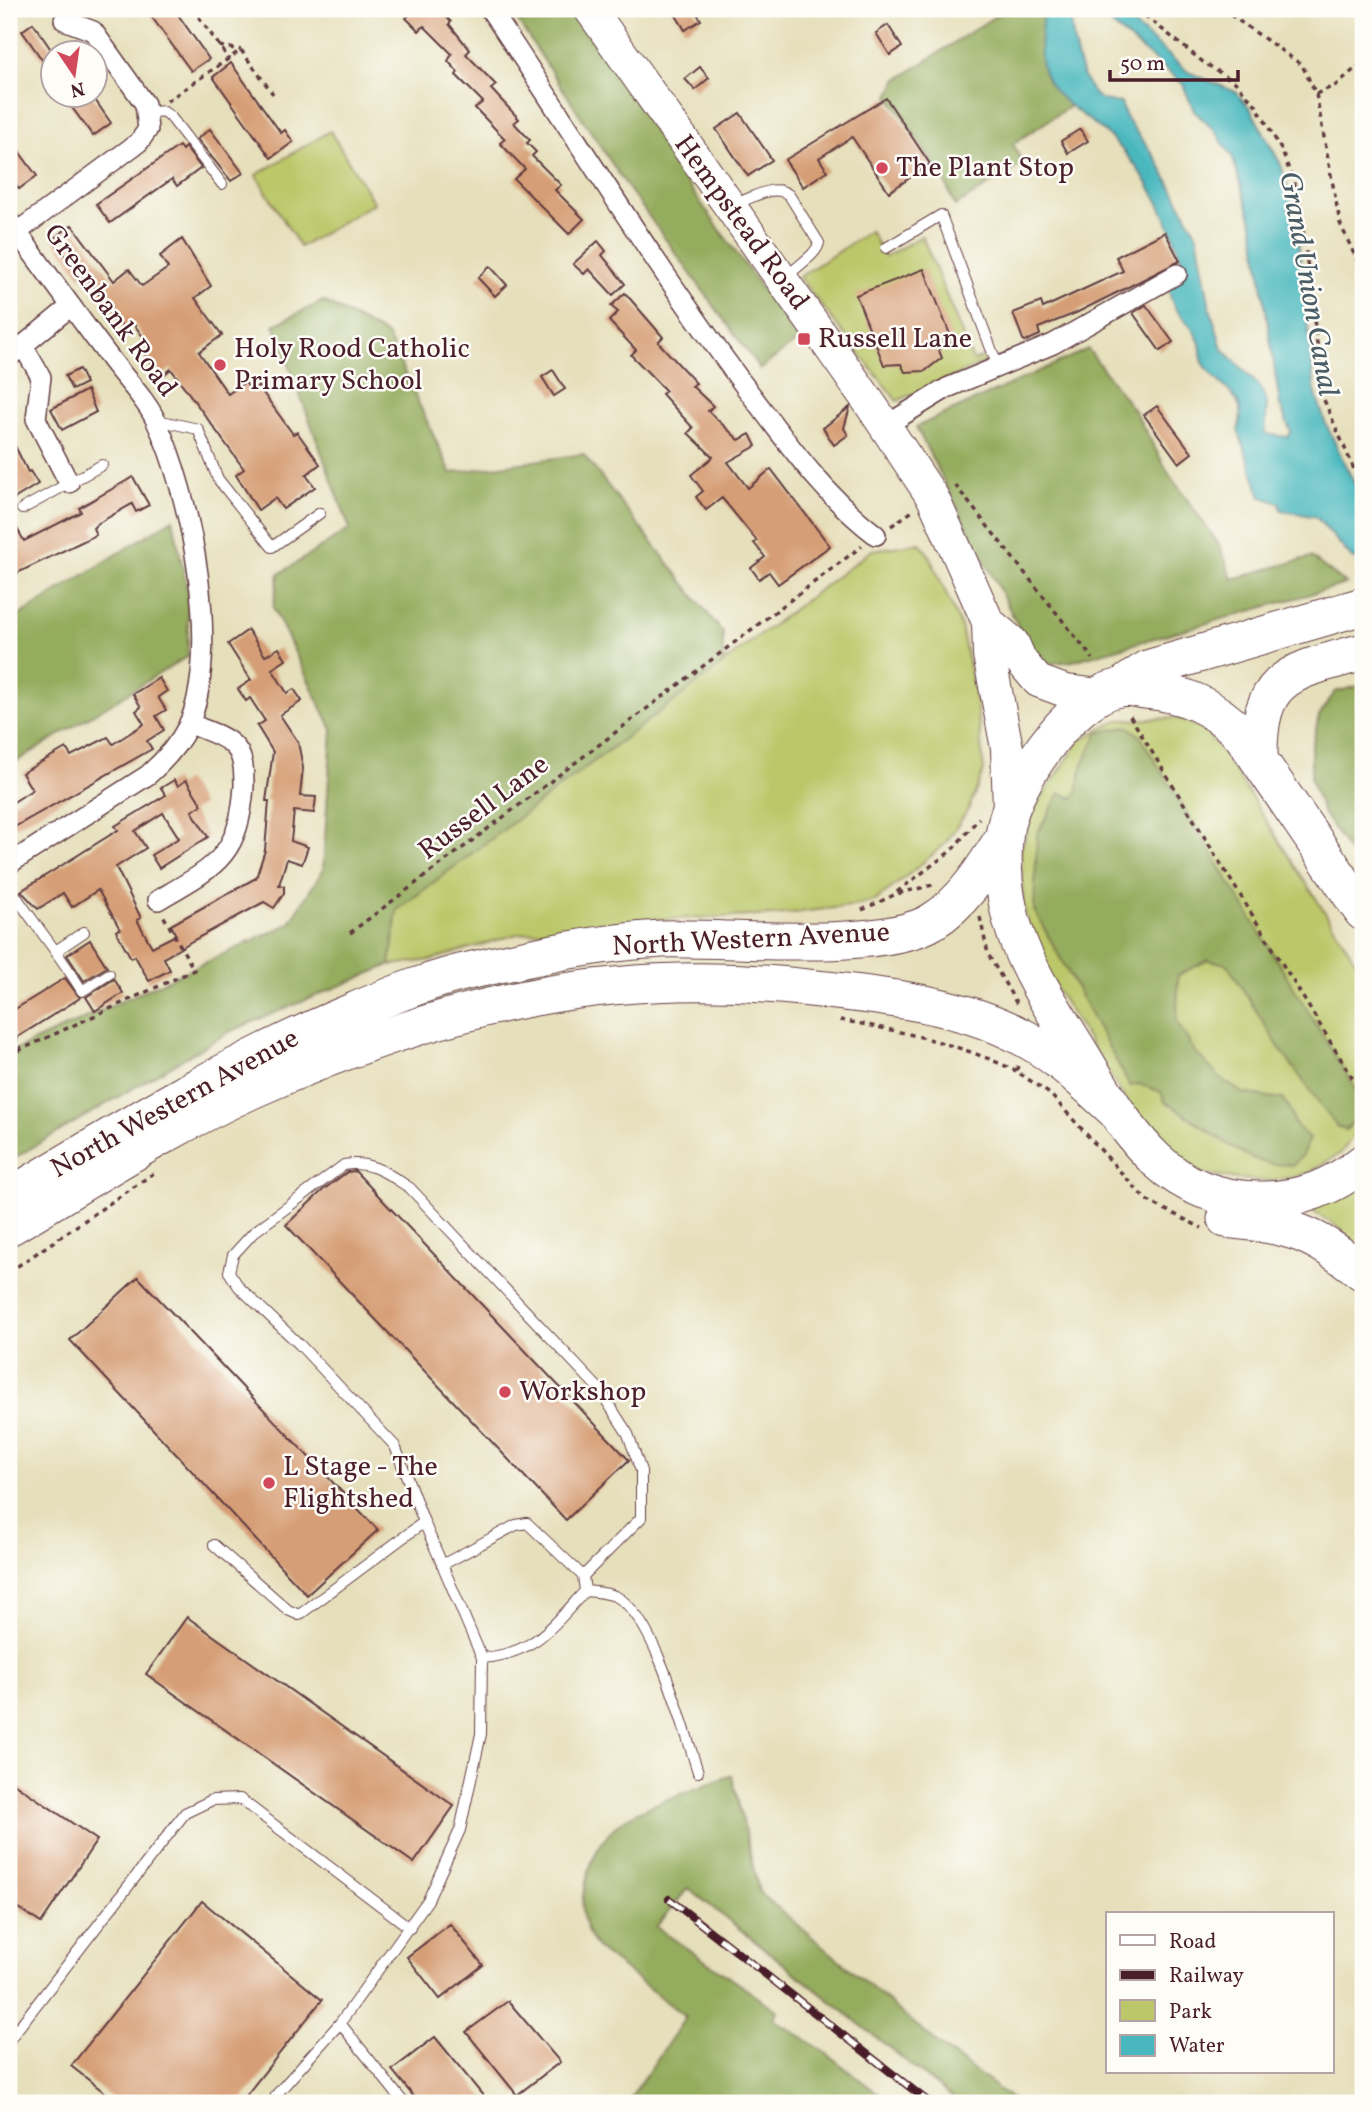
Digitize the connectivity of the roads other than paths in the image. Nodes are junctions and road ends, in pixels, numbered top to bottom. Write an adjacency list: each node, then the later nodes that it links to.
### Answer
1 (490, 9): 20 (street)
2 (590, 9): 6 (main road, Hempstead Road)
3 (64, 20): 4 (street)
4 (155, 112): 5 (lane); 7 (street)
5 (222, 184)
6 (728, 205): 10 (main road, Hempstead Road); 10 (lane)
7 (13, 226): 11 (street, Greenbank Road)
8 (887, 248): 13 (lane)
9 (1177, 274): 13 (street)
10 (784, 282): 15 (main road, Hempstead Road)
11 (71, 306): 12 (street); 14 (street, Greenbank Road)
12 (16, 352): 17 (street)
13 (998, 367): 15 (street)
14 (156, 420): 19 (lane); 25 (street, Greenbank Road)
15 (885, 426): 22 (main road, Hempstead Road)
16 (102, 465): 17 (lane)
17 (69, 483): 18 (lane)
18 (22, 509)
19 (320, 513)
20 (876, 536)
21 (1363, 606): 24 (highway, North Western Avenue)
22 (988, 622): 24 (main road, Hempstead Road); 27 (main road, Hempstead Road)
23 (1363, 652): 26 (highway)
24 (1116, 700): 26 (highway); 27 (highway, North Western Avenue)
25 (189, 723): 28 (street, Greenbank Road); 30 (street)
26 (1259, 758): 31 (highway)
27 (998, 819): 37 (highway); 39 (highway, North Western Avenue)
28 (9, 864)
29 (9, 886): 33 (lane)
30 (158, 900)
31 (1363, 912)
32 (84, 932): 33 (lane)
33 (57, 950): 34 (lane)
34 (108, 974)
35 (828, 1004): 36 (highway, North Western Avenue); 37 (highway, North Western Avenue); 43 (highway)
36 (332, 1058): 41 (highway, North Western Avenue); 42 (highway)
37 (1115, 1110): 40 (highway)
38 (1363, 1163): 40 (highway)
39 (9, 1196)
40 (1239, 1200): 43 (highway)
41 (9, 1227)
42 (9, 1254)
43 (1360, 1265)
44 (424, 1522): 45 (lane); 46 (lane); 47 (lane)
45 (215, 1545)
46 (442, 1564): 47 (lane); 49 (lane)
47 (583, 1576): 48 (lane)
48 (585, 1591): 49 (lane); 50 (lane)
49 (482, 1658): 51 (lane)
50 (698, 1772)
51 (410, 1927): 52 (lane); 53 (lane)
52 (340, 2023): 54 (lane); 55 (lane)
53 (9, 2040)
54 (276, 2103)
55 (404, 2103)

